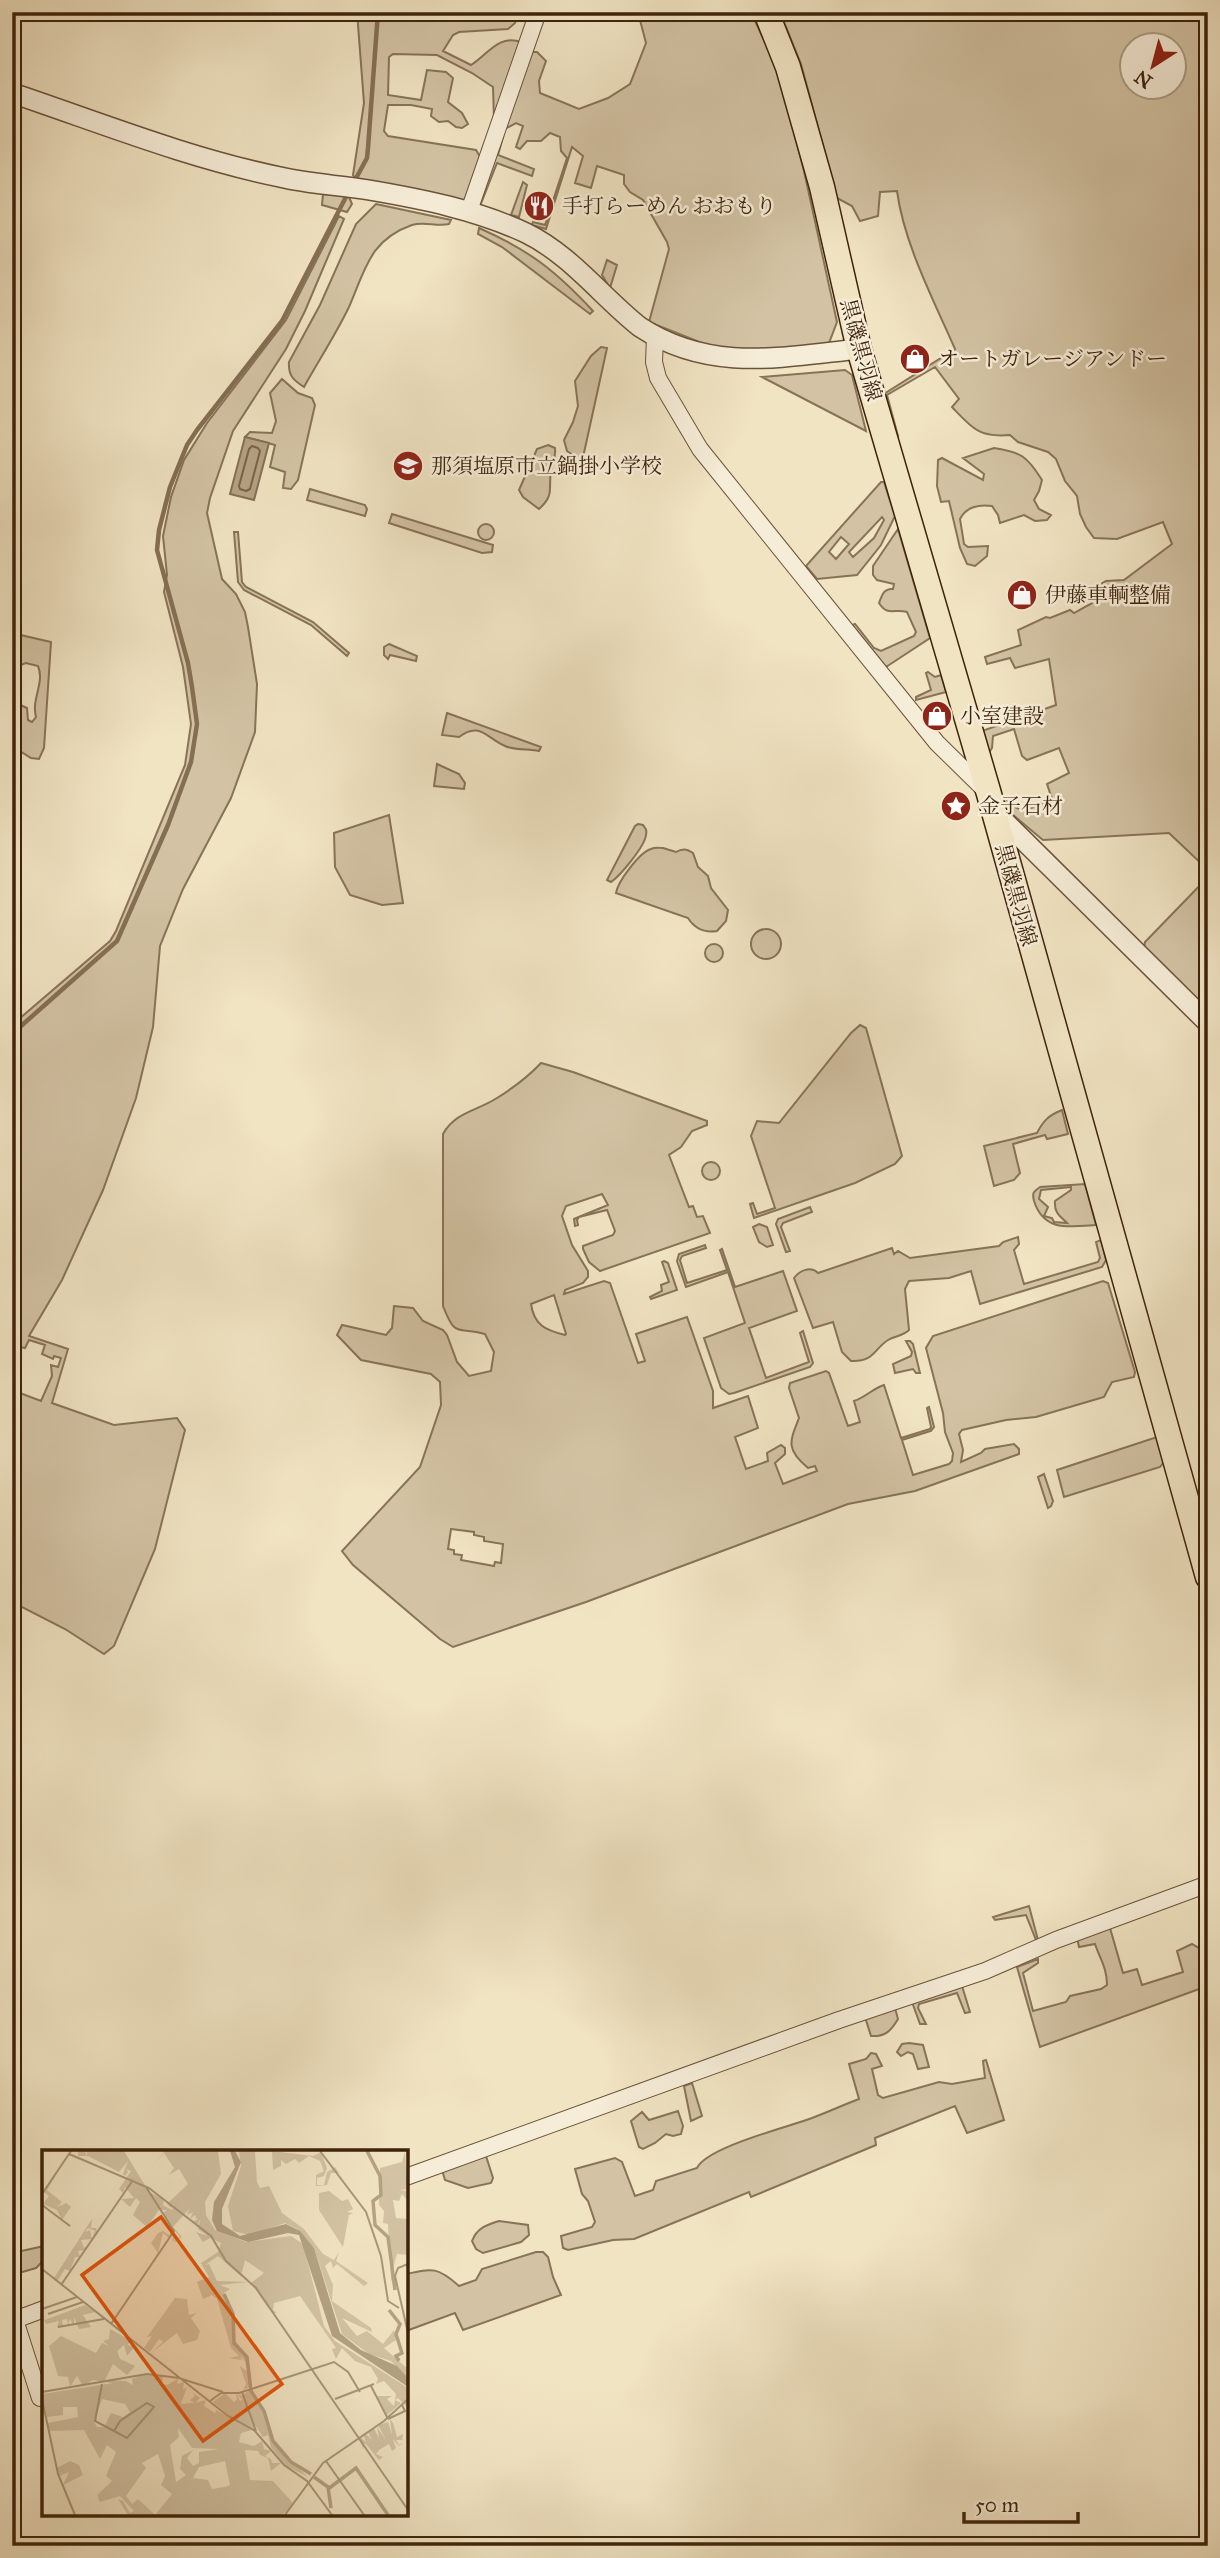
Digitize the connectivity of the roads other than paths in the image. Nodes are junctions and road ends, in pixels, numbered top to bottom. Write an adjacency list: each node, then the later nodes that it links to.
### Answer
1 (538, 12): 4 (street)
2 (766, 12): 6 (main road, 黒磯黒羽線)
3 (12, 93): 4 (street)
4 (469, 211): 5 (street)
5 (655, 337): 6 (street); 7 (street)
6 (859, 349): 7 (main road, 黒磯黒羽線)
7 (991, 803): 8 (street); 9 (main road, 黒磯黒羽線)
8 (1208, 1023)
9 (1208, 1577)
10 (1208, 1884): 11 (street)
11 (408, 2176)
12 (42, 2310): 13 (street)
13 (14, 2320): 14 (street)
14 (40, 2398)

